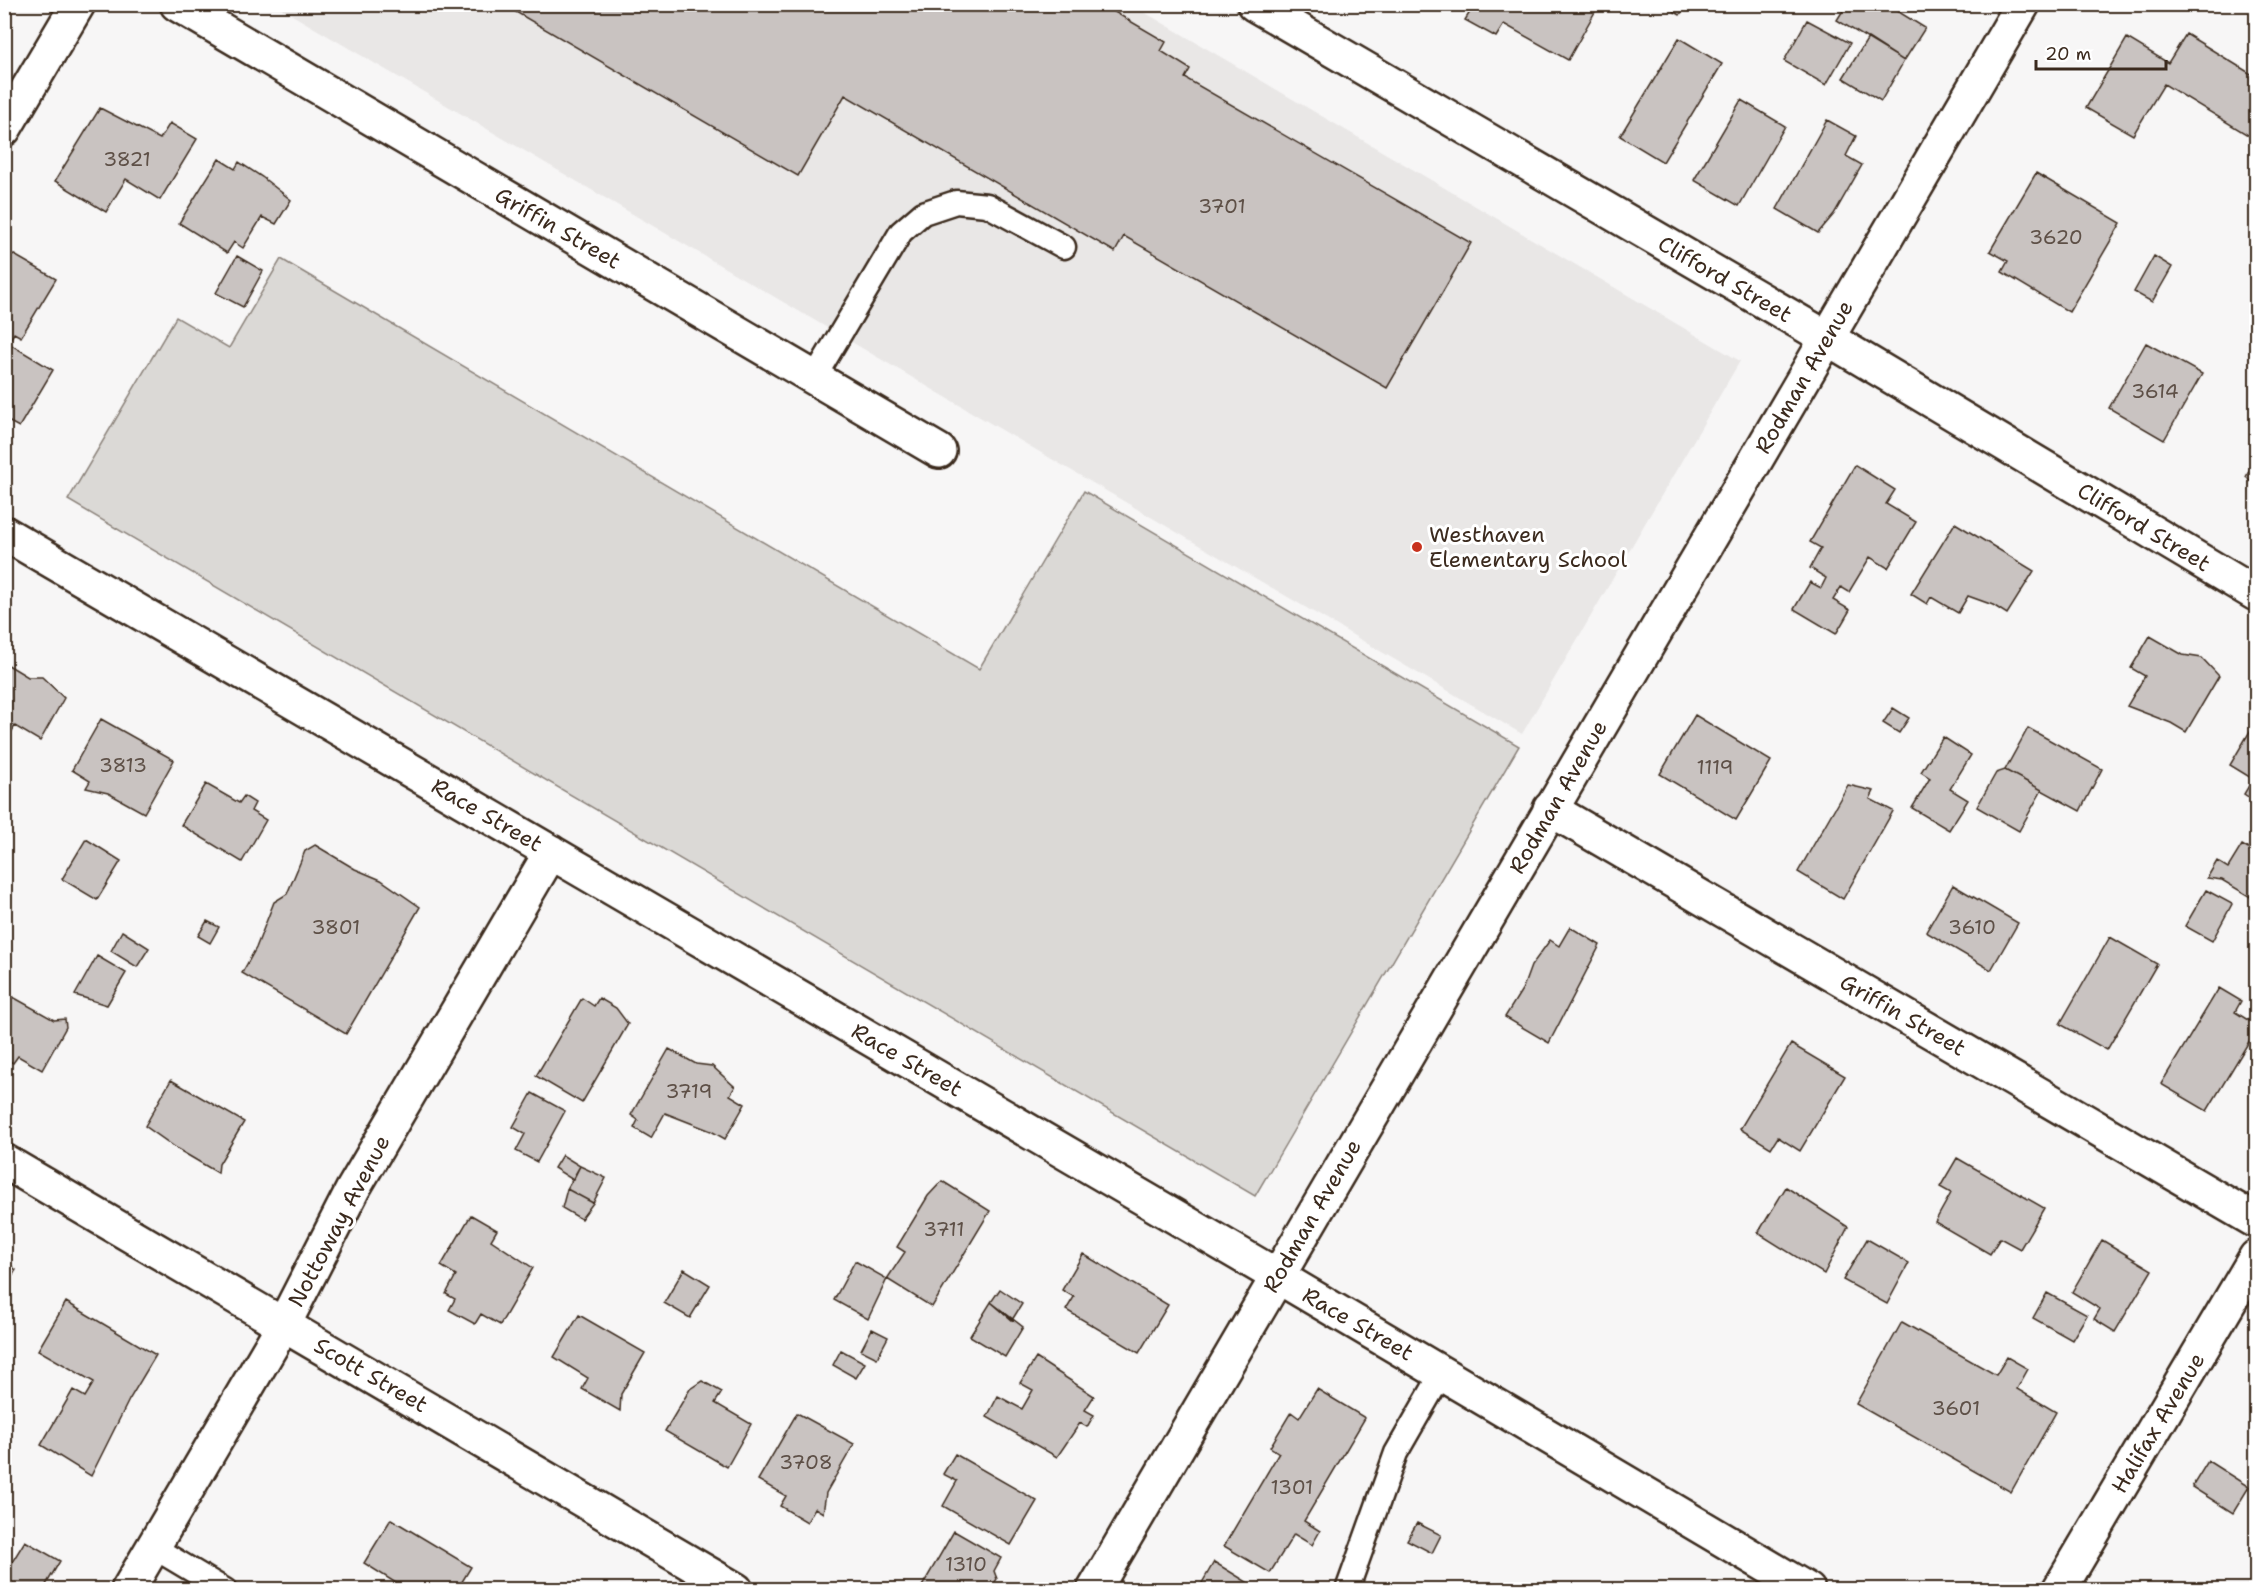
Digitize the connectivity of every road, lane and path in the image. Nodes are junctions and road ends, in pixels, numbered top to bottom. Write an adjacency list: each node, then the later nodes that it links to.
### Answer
1 (78, 4): 5 (street)
2 (177, 4): 8 (street, Griffin Street)
3 (1254, 4): 7 (street, Clifford Street)
4 (2023, 4): 7 (street, Rodman Avenue)
5 (4, 129)
6 (1064, 247): 8 (lane)
7 (1827, 338): 11 (street, Clifford Street); 12 (street, Rodman Avenue)
8 (814, 378): 9 (street, Griffin Street)
9 (939, 452)
10 (4, 533): 13 (street, Race Street)
11 (2256, 594)
12 (1550, 809): 15 (street, Griffin Street); 17 (street, Rodman Avenue)
13 (551, 852): 17 (street, Race Street); 18 (street, Nottoway Avenue)
14 (4, 1161): 18 (street, Scott Street)
15 (2256, 1221)
16 (2256, 1257): 27 (street, Halifax Avenue)
17 (1277, 1276): 19 (street, Race Street); 24 (street, Rodman Avenue)
18 (284, 1324): 20 (street, Nottoway Avenue); 23 (street, Scott Street)
19 (1442, 1373): 25 (lane); 26 (street, Race Street)
20 (153, 1547): 21 (street, Nottoway Avenue); 22 (lane)
21 (128, 1590)
22 (225, 1590)
23 (736, 1590)
24 (1094, 1590)
25 (1347, 1590)
26 (1808, 1590)
27 (2059, 1590)

